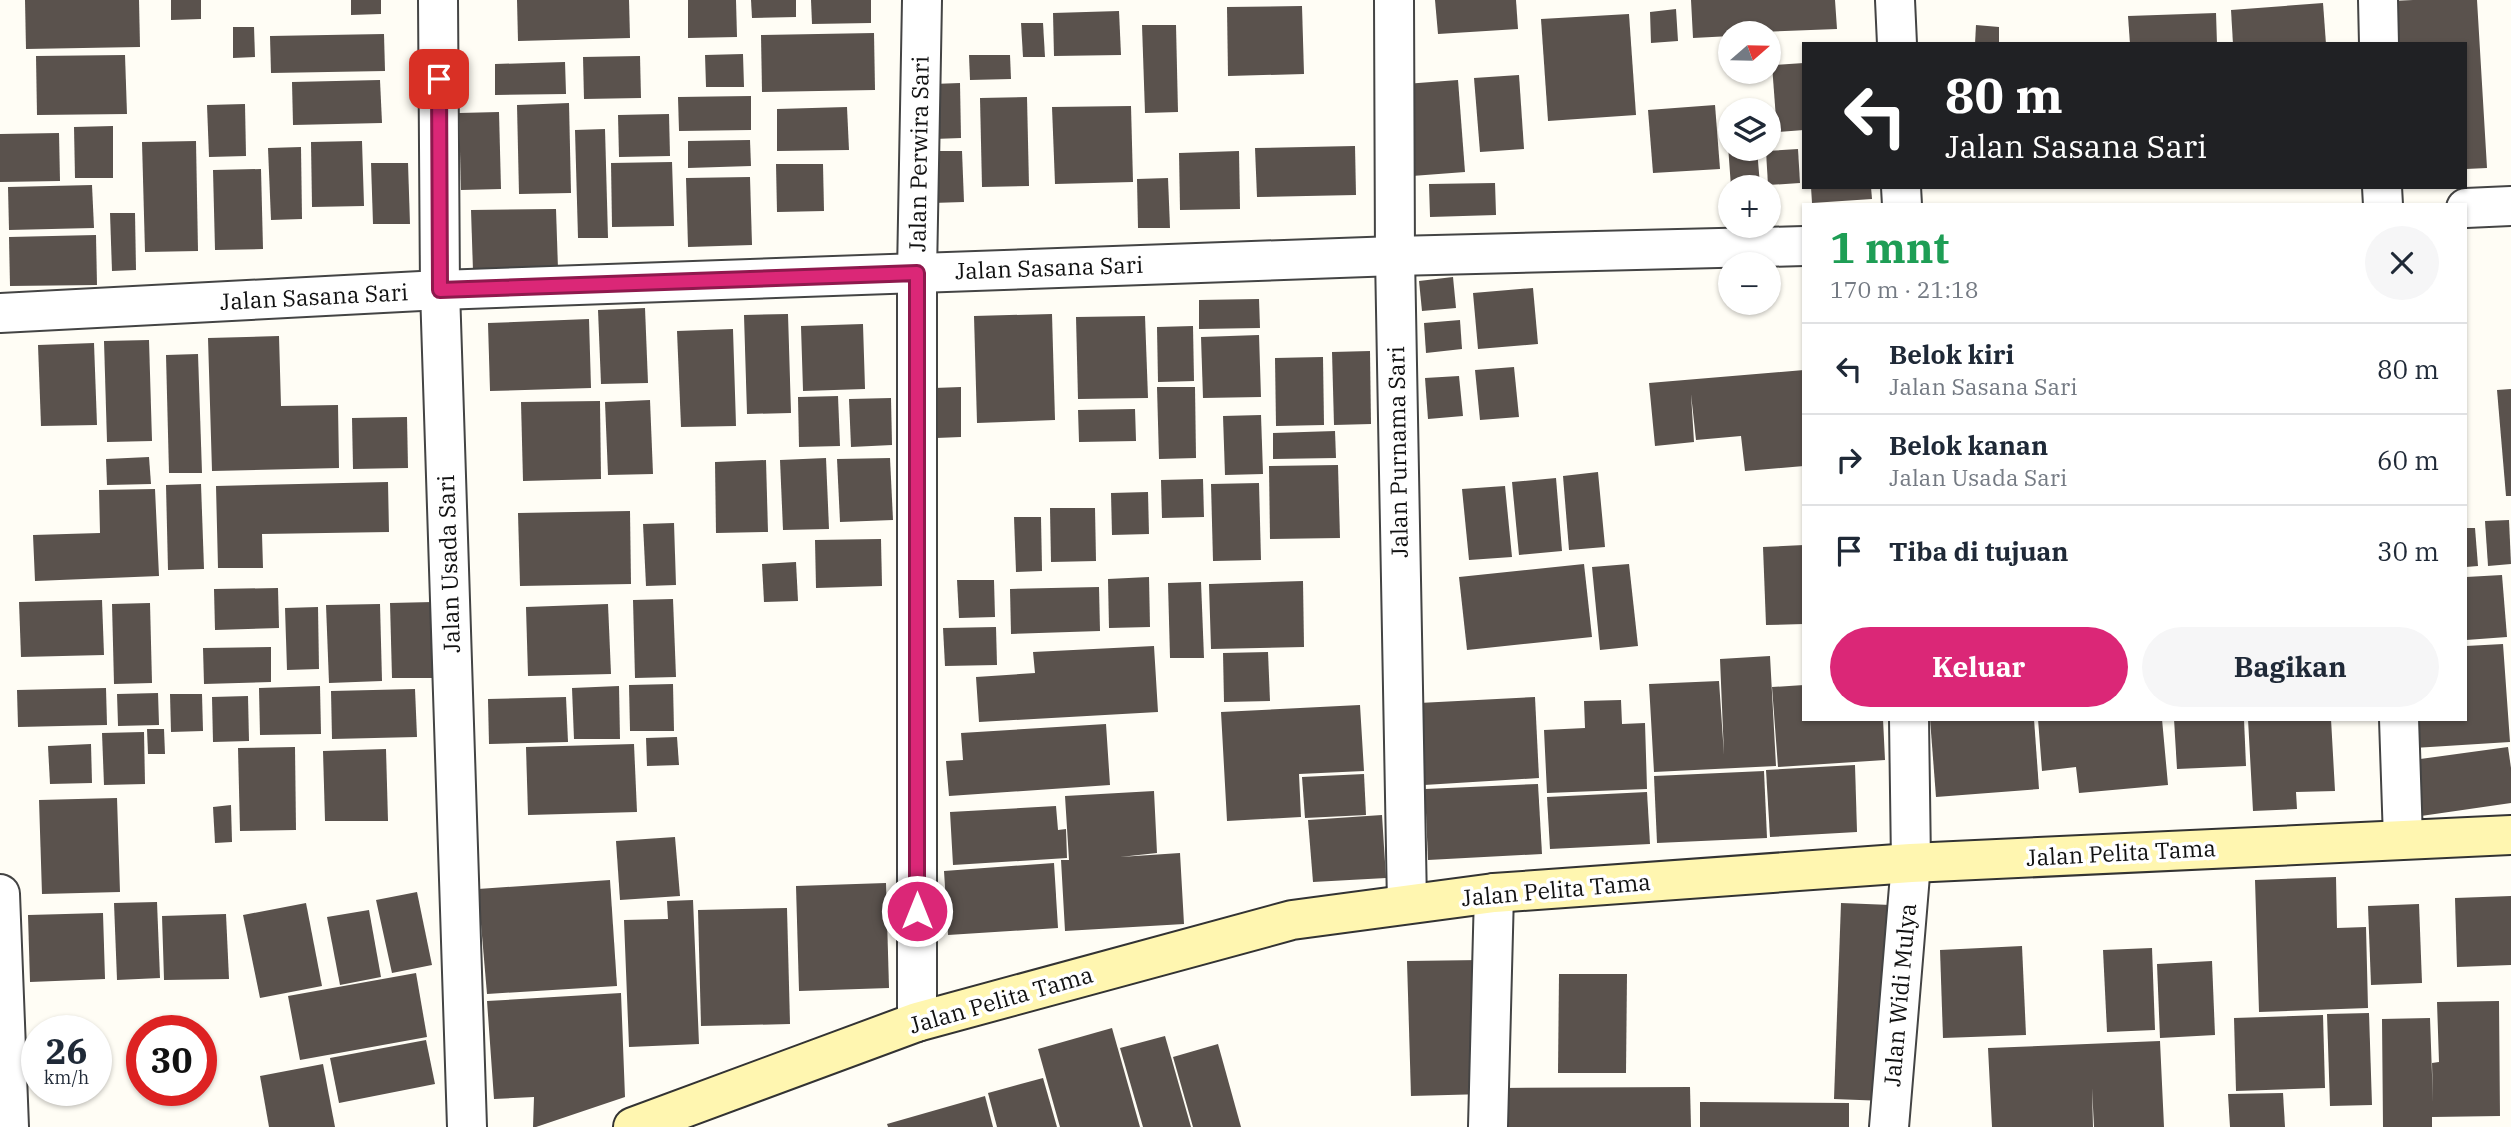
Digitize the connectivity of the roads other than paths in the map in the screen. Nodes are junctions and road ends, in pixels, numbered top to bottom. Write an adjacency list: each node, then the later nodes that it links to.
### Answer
1 (438, 0): 13 (street, Jalan Usada Sari)
2 (922, 0): 12 (street, Jalan Perwira Sari)
3 (1394, 0): 11 (street, Jalan Purnama Sari)
4 (1895, 0): 6 (street)
5 (2378, 0): 7 (street)
6 (1897, 42)
7 (2379, 42)
8 (2511, 206): 9 (street)
9 (2467, 208)
10 (1802, 246): 11 (street, Jalan Sasana Sari)
11 (1395, 256): 12 (street, Jalan Sasana Sari); 22 (street, Jalan Purnama Sari)
12 (917, 273): 13 (street, Jalan Sasana Sari); 23 (street, Jalan Perwira Sari)
13 (440, 290): 14 (street, Jalan Sasana Sari); 25 (street, Jalan Usada Sari)
14 (0, 313)
15 (1909, 721): 19 (street, Jalan Widi Mulya)
16 (2399, 721): 18 (street)
17 (2511, 835): 18 (street, Jalan Pelita Tama)
18 (2403, 839): 19 (street, Jalan Pelita Tama)
19 (1911, 863): 20 (street, Jalan Pelita Tama); 28 (street, Jalan Widi Mulya)
20 (1494, 893): 22 (street, Jalan Pelita Tama); 27 (street)
21 (0, 894): 24 (street)
22 (1407, 904): 23 (street, Jalan Pelita Tama)
23 (917, 1022): 26 (street, Jalan Pelita Tama)
24 (9, 1127)
25 (467, 1127)
26 (633, 1127)
27 (1488, 1127)
28 (1889, 1127)

